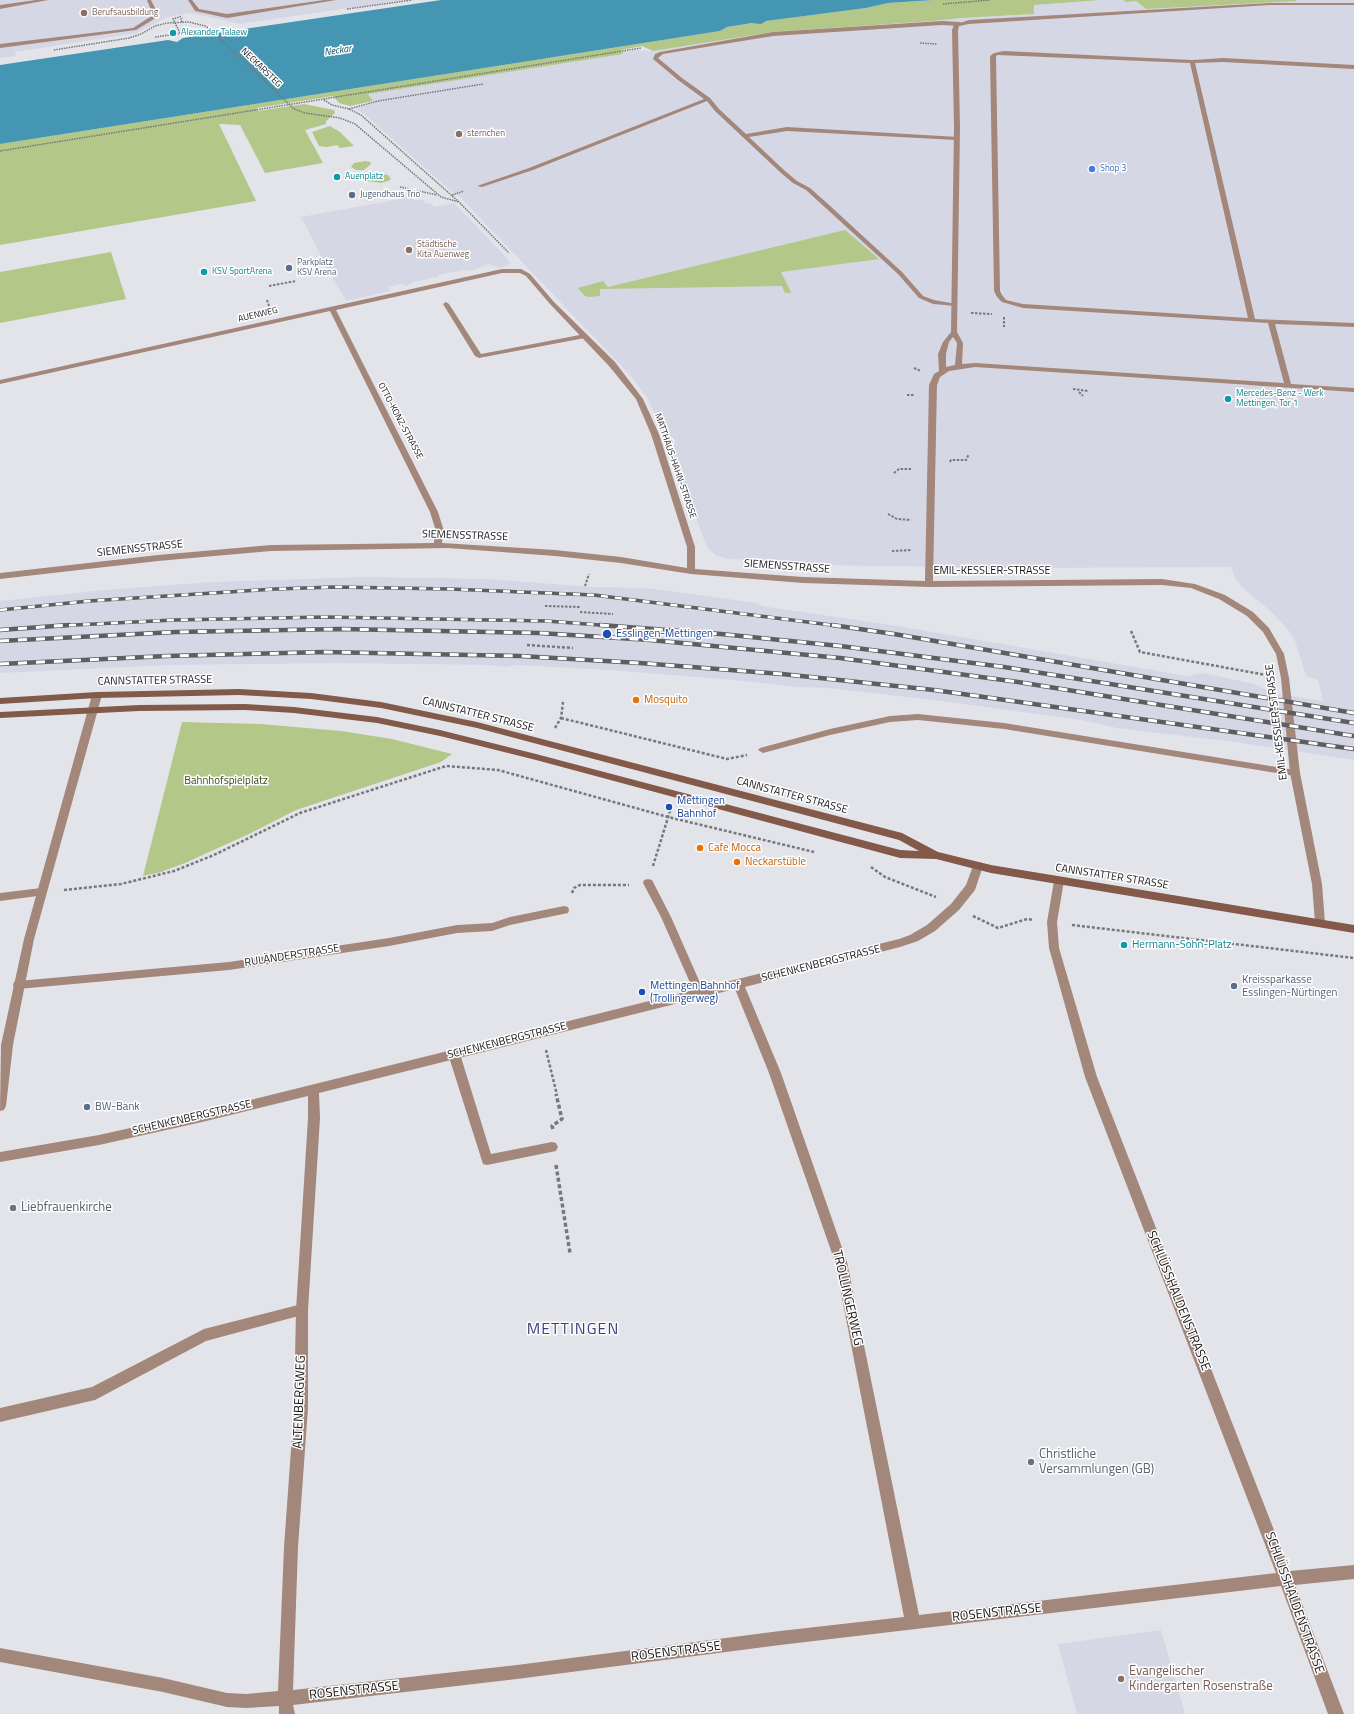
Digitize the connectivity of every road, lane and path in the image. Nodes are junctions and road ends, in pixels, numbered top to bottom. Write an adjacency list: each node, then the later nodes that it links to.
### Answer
1 (46, 0): 6 (street)
2 (149, 0): 10 (street)
3 (190, 0): 4 (street)
4 (334, 0)
5 (1354, 4): 8 (street)
6 (0, 7)
7 (182, 22): 9 (path, bridge); 12 (path, NECKARSTEG, bridge); 24 (path, NECKARSTEG, bridge)
8 (960, 24): 16 (street); 20 (street)
9 (180, 33)
10 (0, 46)
11 (640, 48): 17 (path)
12 (54, 50)
13 (1192, 62): 14 (street); 35 (street); 35 (street)
14 (1354, 67)
15 (484, 84): 18 (path)
16 (708, 99): 19 (street); 22 (street)
17 (323, 100): 18 (path); 21 (path)
18 (349, 109): 25 (path)
19 (745, 136): 20 (street); 30 (street)
20 (956, 138): 30 (street)
21 (0, 150)
22 (480, 186)
23 (400, 187): 24 (path)
24 (439, 195): 25 (path)
25 (459, 202): 26 (path)
26 (521, 271): 31 (street, AUENWEG); 40 (street, MATTHÄUS-HAHN-STRASSE)
27 (296, 281): 28 (path)
28 (269, 286)
29 (446, 304): 40 (street)
30 (954, 304): 32 (street)
31 (332, 309): 43 (street, AUENWEG); 52 (street, OTTO-KONZ-STRASSE)
32 (954, 312): 33 (path); 39 (street)
33 (997, 314)
34 (1004, 315): 38 (path)
35 (1252, 321): 36 (street)
36 (1271, 322): 37 (street); 44 (street)
37 (1354, 326)
38 (1004, 327)
39 (954, 332): 41 (street); 42 (street)
40 (585, 336): 54 (street, MATTHÄUS-HAHN-STRASSE)
41 (958, 366): 42 (street); 44 (street)
42 (943, 372): 51 (street, EMIL-KESSLER-STRASSE)
43 (0, 382)
44 (1288, 385): 46 (street)
45 (1069, 388): 47 (path)
46 (1354, 390)
47 (1079, 391): 48 (path); 49 (path)
48 (1089, 391)
49 (1083, 396)
50 (888, 514): 51 (path)
51 (929, 522): 56 (street, EMIL-KESSLER-STRASSE)
52 (438, 545): 54 (street, SIEMENSSTRASSE); 55 (street, SIEMENSSTRASSE)
53 (590, 570): 57 (path)
54 (691, 571): 56 (street, SIEMENSSTRASSE)
55 (0, 576)
56 (929, 584): 65 (street, EMIL-KESSLER-STRASSE)
57 (585, 586)
58 (545, 606): 59 (path)
59 (580, 607)
60 (580, 612): 61 (path)
61 (613, 614)
62 (1131, 631): 65 (path)
63 (527, 645): 64 (path)
64 (573, 648)
65 (1285, 678): 72 (street, EMIL-KESSLER-STRASSE)
66 (97, 694): 67 (main road, CANNSTATTER STRASSE); 69 (street); 75 (main road, CANNSTATTER STRASSE)
67 (0, 700)
68 (563, 702): 71 (path)
69 (93, 710): 70 (main road, CANNSTATTER STRASSE); 75 (main road, CANNSTATTER STRASSE); 80 (street)
70 (0, 715)
71 (763, 750): 72 (street)
72 (1295, 773): 85 (street, EMIL-KESSLER-STRASSE)
73 (668, 817): 74 (path); 79 (path); 80 (path)
74 (814, 852)
75 (936, 856): 77 (main road, CANNSTATTER STRASSE)
76 (868, 866): 82 (path)
77 (978, 866): 78 (main road, CANNSTATTER STRASSE); 82 (street, SCHENKENBERGSTRASSE)
78 (1059, 881): 84 (street, SCHLÜSSHALDENSTRASSE); 85 (main road, CANNSTATTER STRASSE)
79 (648, 883): 83 (path); 90 (street)
80 (41, 892): 81 (street); 88 (street)
81 (0, 897)
82 (955, 908): 84 (path); 89 (street, SCHENKENBERGSTRASSE)
83 (564, 910): 88 (street, RULÄNDERSTRASSE)
84 (1052, 922): 87 (path); 101 (street, SCHLÜSSHALDENSTRASSE)
85 (1320, 923): 86 (main road, CANNSTATTER STRASSE)
86 (1354, 929)
87 (1354, 958)
88 (18, 985): 94 (street)
89 (739, 985): 90 (street, SCHENKENBERGSTRASSE); 102 (street, TROLLINGERWEG)
90 (700, 994): 91 (street, SCHENKENBERGSTRASSE)
91 (542, 1032): 92 (street, SCHENKENBERGSTRASSE); 95 (path)
92 (454, 1054): 93 (street, SCHENKENBERGSTRASSE); 95 (street)
93 (313, 1089): 96 (street, SCHENKENBERGSTRASSE); 98 (street, ALTENBERGWEG)
94 (0, 1106)
95 (552, 1147): 97 (path)
96 (0, 1157)
97 (570, 1253)
98 (302, 1310): 99 (street); 104 (street, ALTENBERGWEG)
99 (0, 1414)
100 (1354, 1572): 101 (street, ROSENSTRASSE)
101 (1285, 1578): 102 (street, ROSENSTRASSE); 106 (street, SCHLÜSSHALDENSTRASSE)
102 (913, 1623): 104 (street, ROSENSTRASSE)
103 (0, 1655): 104 (street, ROSENSTRASSE)
104 (285, 1698): 105 (street, ALTENBERGWEG)
105 (287, 1714)
106 (1336, 1714)

